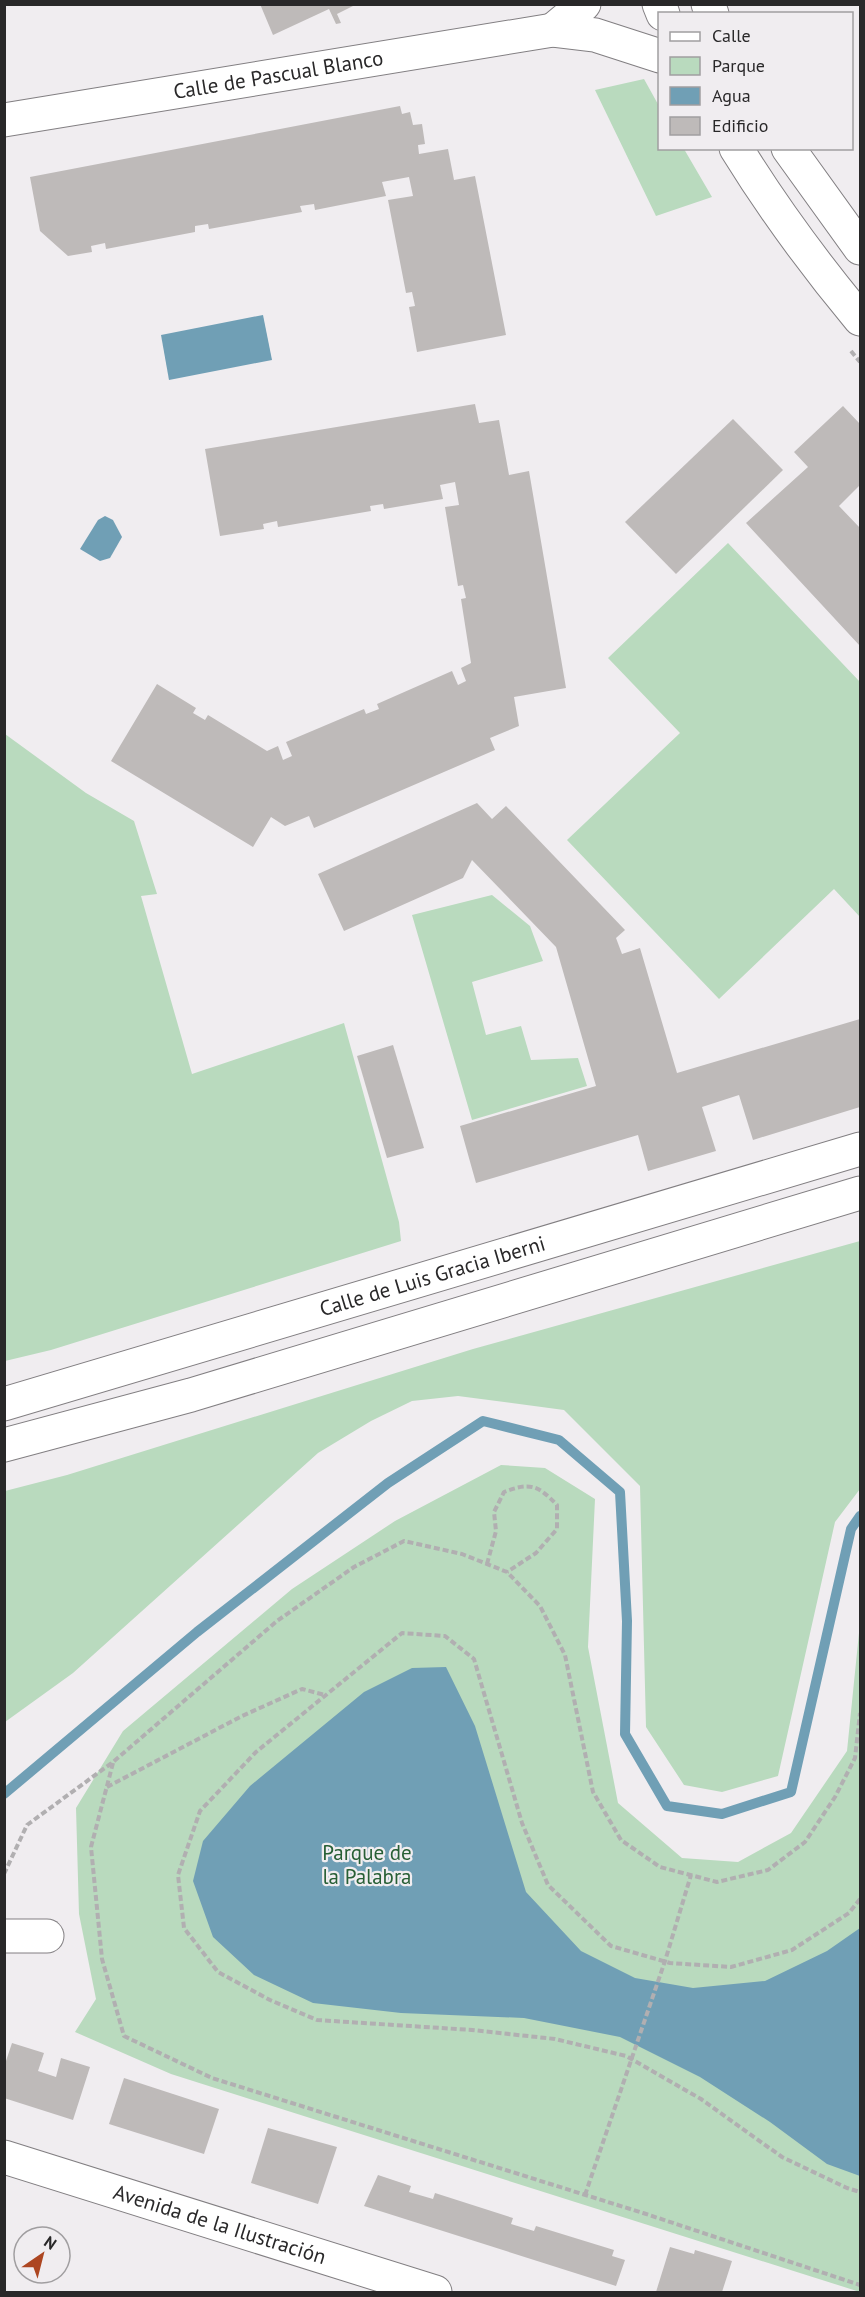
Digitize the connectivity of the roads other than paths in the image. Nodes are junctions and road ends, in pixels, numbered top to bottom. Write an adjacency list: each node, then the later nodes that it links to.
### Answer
1 (584, 4): 2 (main road, Calle de Pascual Blanco)
2 (552, 30): 3 (main road, Calle de Pascual Blanco); 4 (main road, Calle de Pascual Blanco)
3 (658, 55)
4 (4, 120)
5 (737, 150): 8 (main road)
6 (789, 150): 7 (main road)
7 (861, 248)
8 (861, 319)
9 (861, 1149): 11 (main road, Calle de Luis Gracia Iberni)
10 (861, 1193): 12 (main road, Calle de Luis Gracia Iberni)
11 (4, 1404)
12 (4, 1445)
13 (4, 1936): 14 (main road)
14 (47, 1936)
15 (4, 2157): 16 (main road, Avenida de la Ilustración)
16 (435, 2292)

